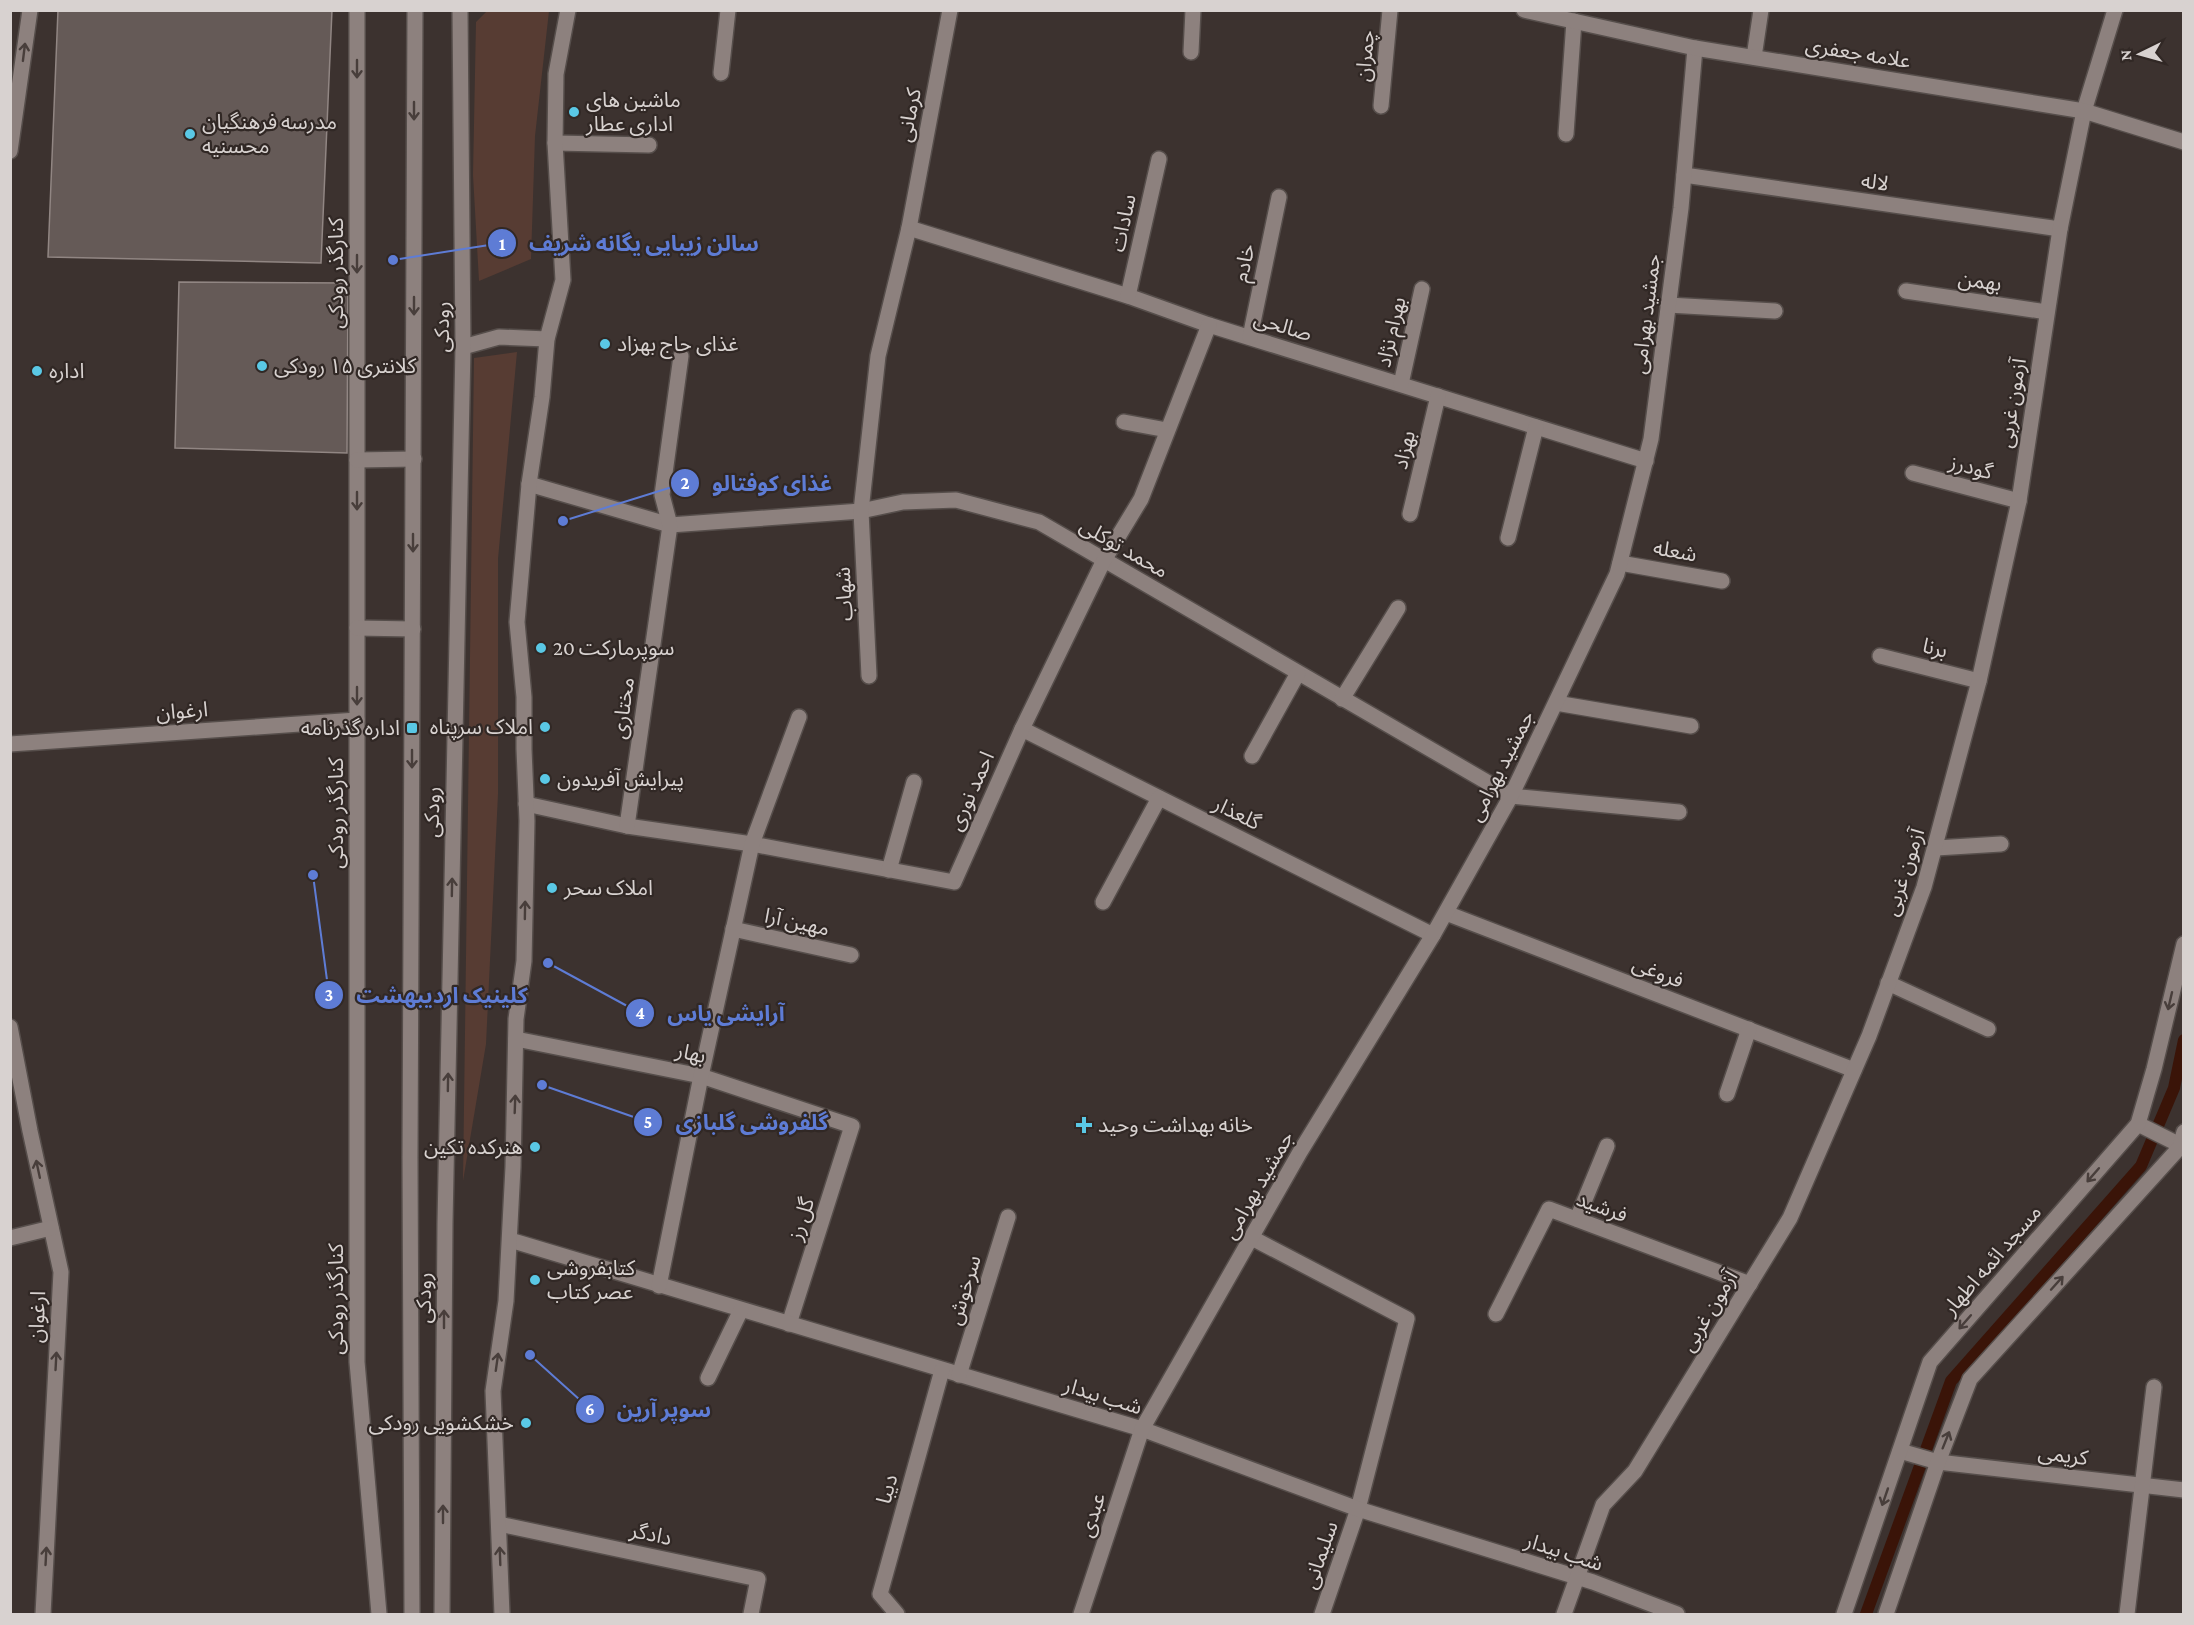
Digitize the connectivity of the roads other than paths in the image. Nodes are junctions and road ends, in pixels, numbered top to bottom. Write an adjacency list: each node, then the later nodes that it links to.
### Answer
1 (30, 10): 24 (street, one-way to 1)
2 (357, 10): 47 (street, کنارگذر رودکی, one-way to 47)
3 (415, 10): 46 (street, رودکی, one-way to 46)
4 (460, 10): 39 (street, رودکی)
5 (568, 10): 21 (street)
6 (728, 10): 17 (street)
7 (950, 10): 28 (street, کرمانی)
8 (1193, 10): 15 (street)
9 (1390, 10): 18 (street, چمران)
10 (1524, 10): 13 (street, علامه جعفری)
11 (1761, 10): 16 (street)
12 (2115, 10): 19 (street, آزمون غربی)
13 (1574, 21): 14 (street, علامه جعفری); 20 (street)
14 (1695, 48): 16 (street, علامه جعفری); 26 (street, جمشید بهرامی)
15 (1191, 52)
16 (1754, 57): 19 (street, علامه جعفری)
17 (721, 73)
18 (1381, 106)
19 (2084, 111): 22 (street, علامه جعفری); 29 (street, آزمون غربی)
20 (1566, 134)
21 (555, 142): 23 (street); 38 (street)
22 (2184, 142)
23 (649, 145)
24 (10, 151)
25 (1159, 159): 32 (street, سادات)
26 (1684, 176): 29 (street, لاله); 33 (street, جمشید بهرامی)
27 (1279, 197): 37 (street, خادم)
28 (909, 228): 32 (street, صالحی); 52 (street, کرمانی)
29 (2060, 230): 35 (street, آزمون غربی)
30 (1422, 289): 41 (street, بهرام نژاد)
31 (1906, 291): 35 (street, بهمن)
32 (1128, 296): 36 (street, صالحی)
33 (1668, 305): 34 (street); 48 (street, جمشید بهرامی)
34 (1775, 311)
35 (2047, 312): 51 (street, آزمون غربی)
36 (1209, 325): 37 (street, صالحی); 45 (street, احمد نوری)
37 (1250, 337): 41 (street, صالحی)
38 (547, 339): 39 (street); 50 (street)
39 (463, 347): 128 (street, رودکی, one-way to 39)
40 (681, 356): 54 (street)
41 (1401, 384): 42 (street, صالحی)
42 (1438, 396): 44 (street, صالحی); 53 (street, بهزاد)
43 (1124, 422): 45 (street)
44 (1536, 427): 48 (street, صالحی); 55 (street)
45 (1167, 430): 56 (street, احمد نوری)
46 (414, 459): 47 (street); 61 (street, رودکی, one-way to 61)
47 (357, 460): 60 (street, کنارگذر رودکی, one-way to 60)
48 (1646, 461): 57 (street, جمشید بهرامی)
49 (1913, 473): 51 (street, گودرز)
50 (529, 484): 54 (street); 77 (street)
51 (2019, 501): 65 (street, آزمون غربی)
52 (861, 511): 54 (street, محمد توکلی); 56 (street, محمد توکلی); 64 (street, شهاب)
53 (1410, 514)
54 (670, 525): 79 (street, مختاری)
55 (1508, 538)
56 (1104, 560): 63 (street, محمد توکلی); 71 (street, احمد نوری)
57 (1620, 563): 58 (street, شعله); 67 (street, جمشید بهرامی)
58 (1722, 581)
59 (1398, 608): 66 (street)
60 (357, 628): 61 (street); 69 (street, کنارگذر رودکی, one-way to 69)
61 (413, 629): 127 (street, رودکی, one-way to 127)
62 (1880, 657): 65 (street, برنا)
63 (1298, 673): 66 (street, محمد توکلی); 73 (street)
64 (869, 675)
65 (1979, 681): 82 (street, آزمون غربی)
66 (1342, 699): 75 (street, محمد توکلی)
67 (1556, 703): 70 (street); 75 (street, جمشید بهرامی)
68 (799, 717): 80 (street)
69 (357, 720): 72 (street, ارغوان); 126 (street, کنارگذر رودکی)
70 (1691, 726)
71 (1022, 729): 76 (street, گلعذار); 83 (street, احمد نوری)
72 (10, 744)
73 (1252, 756)
74 (914, 782): 83 (street)
75 (1511, 796): 78 (street); 85 (street, جمشید بهرامی)
76 (1159, 798): 84 (street); 87 (street, گلعذار)
77 (526, 804): 79 (street, احمد نوری); 94 (street, one-way to 77)
78 (1679, 812)
79 (627, 826): 80 (street, احمد نوری)
80 (752, 844): 83 (street, احمد نوری); 86 (street)
81 (2001, 844): 82 (street)
82 (1936, 848): 90 (street, آزمون غربی)
83 (889, 870)
84 (1103, 902)
85 (1446, 913): 87 (street, جمشید بهرامی); 92 (street, فروغی)
86 (733, 929): 89 (street, مهین آرا); 96 (street)
87 (1433, 935): 106 (street, جمشید بهرامی)
88 (2184, 944): 98 (street, مسجد ائمه اطهار, one-way to 98)
89 (851, 955)
90 (1888, 983): 93 (street); 95 (street, آزمون غربی)
91 (10, 1026): 104 (street, ارغوان, one-way to 91)
92 (1749, 1029): 95 (street, فروغی); 97 (street)
93 (1988, 1029)
94 (516, 1039): 96 (street, بهار); 107 (street, one-way to 94)
95 (1854, 1070): 108 (street, آزمون غربی)
96 (701, 1076): 99 (street, بهار); 109 (street)
97 (1727, 1094)
98 (2139, 1125): 100 (street); 118 (street, مسجد ائمه اطهار, one-way to 118)
99 (852, 1126): 112 (street, گل رز)
100 (2181, 1143): 119 (street, one-way to 100)
101 (1607, 1146): 103 (street)
102 (1008, 1217): 114 (street, سرخوش)
103 (1577, 1219): 108 (street, فرشید); 111 (street, فرشید)
104 (51, 1228): 105 (street); 125 (street, ارغوان, one-way to 104)
105 (10, 1238)
106 (1252, 1238): 117 (street, جمشید بهرامی); 122 (street, سلیمانی)
107 (510, 1240): 109 (street, شب بیدار); 123 (street, one-way to 107)
108 (1750, 1284): 124 (street, آزمون غربی)
109 (659, 1286): 110 (street, شب بیدار)
110 (741, 1310): 112 (street, شب بیدار); 115 (street)
111 (1496, 1314)
112 (789, 1324): 113 (street, شب بیدار)
113 (942, 1370): 114 (street, شب بیدار); 131 (street, دیبا)
114 (959, 1375): 117 (street, شب بیدار)
115 (708, 1378)
116 (2154, 1387): 120 (street)
117 (1142, 1430): 122 (street, شب بیدار); 132 (street, عبدی)
118 (1902, 1452): 119 (street, کریمی); 136 (street, مسجد ائمه اطهار, one-way to 136)
119 (1936, 1461): 120 (street, کریمی); 137 (street)
120 (2141, 1486): 121 (street, کریمی); 138 (street)
121 (2184, 1490)
122 (1358, 1509): 124 (street, شب بیدار); 133 (street, سلیمانی)
123 (499, 1524): 129 (street, one-way to 123); 130 (street, دادگر)
124 (1578, 1577): 134 (street, آزمون غربی); 135 (street, شب بیدار)
125 (43, 1614)
126 (379, 1614)
127 (412, 1614)
128 (442, 1614)
129 (502, 1614)
130 (751, 1614)
131 (897, 1614)
132 (1081, 1614)
133 (1322, 1614)
134 (1564, 1614)
135 (1677, 1614)
136 (1844, 1614)
137 (1886, 1614)
138 (2127, 1614)

